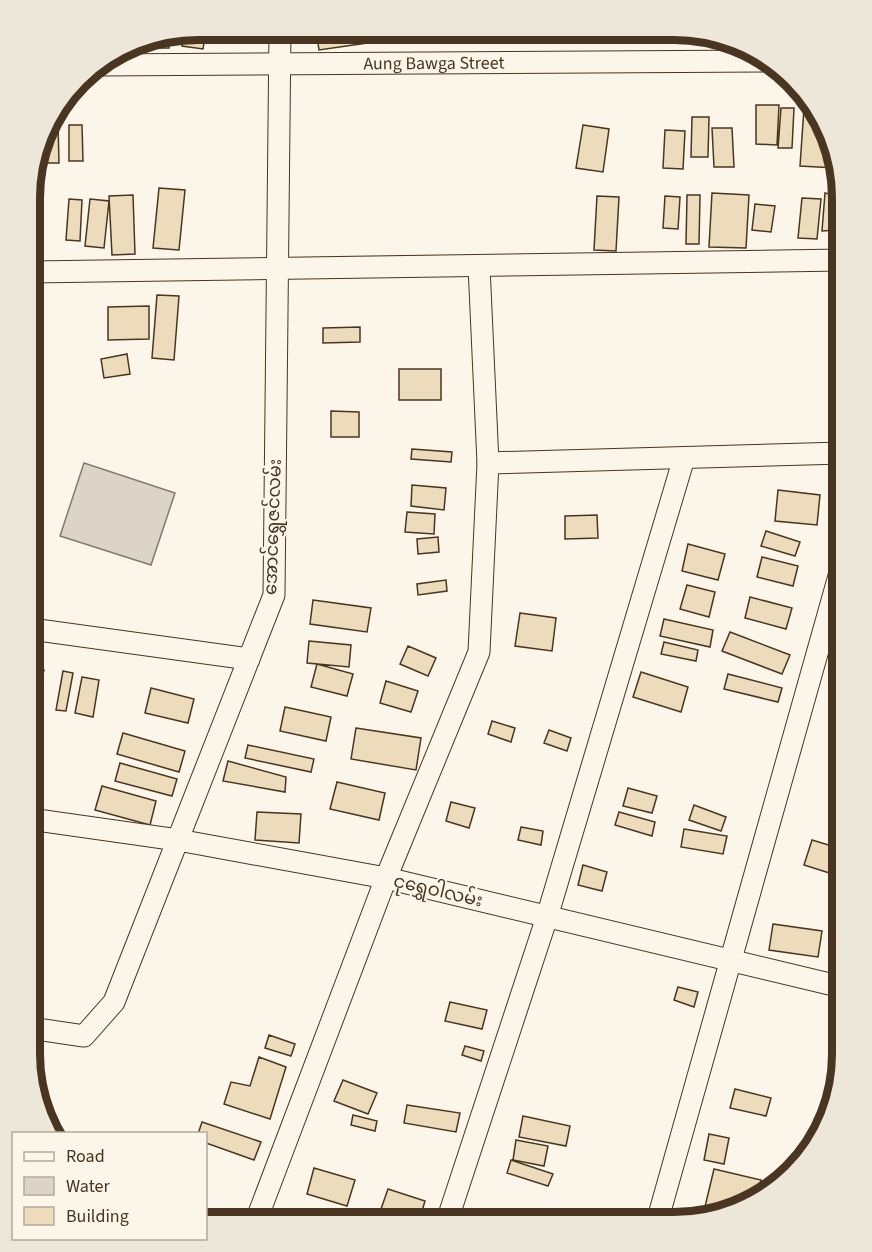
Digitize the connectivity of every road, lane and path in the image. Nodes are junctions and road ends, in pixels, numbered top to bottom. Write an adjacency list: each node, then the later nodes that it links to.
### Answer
1 (280, 41): 3 (street, အောင်ရွှေဇင်လမ်း)
2 (752, 62): 3 (street, Aung Bawga Street)
3 (281, 64): 4 (street, Aung Bawga Street); 7 (street, အောင်ရွှေဇင်လမ်း)
4 (115, 65)
5 (832, 260): 6 (street)
6 (479, 266): 7 (street); 11 (street)
7 (278, 269): 8 (street); 14 (street, အောင်ရွှေဇင်လမ်း)
8 (41, 272)
9 (832, 453): 10 (street)
10 (684, 458): 11 (street); 18 (street)
11 (488, 463): 17 (street)
12 (832, 602): 19 (street)
13 (41, 630): 14 (street)
14 (249, 659): 16 (street, အောင်ရွှေဇင်လမ်း)
15 (41, 821): 16 (street, ငုရွှေဝါလမ်း)
16 (178, 840): 17 (street, ငုရွှေဝါလမ်း); 21 (street, အောင်ရွှေဇင်လမ်း)
17 (387, 878): 18 (street, ငုရွှေဝါလမ်း); 22 (street)
18 (547, 917): 19 (street, ငုရွှေဝါလမ်း); 23 (street)
19 (730, 960): 20 (street, ငုရွှေဝါလမ်း); 24 (street)
20 (831, 984)
21 (41, 1030)
22 (259, 1212)
23 (450, 1212)
24 (660, 1212)

